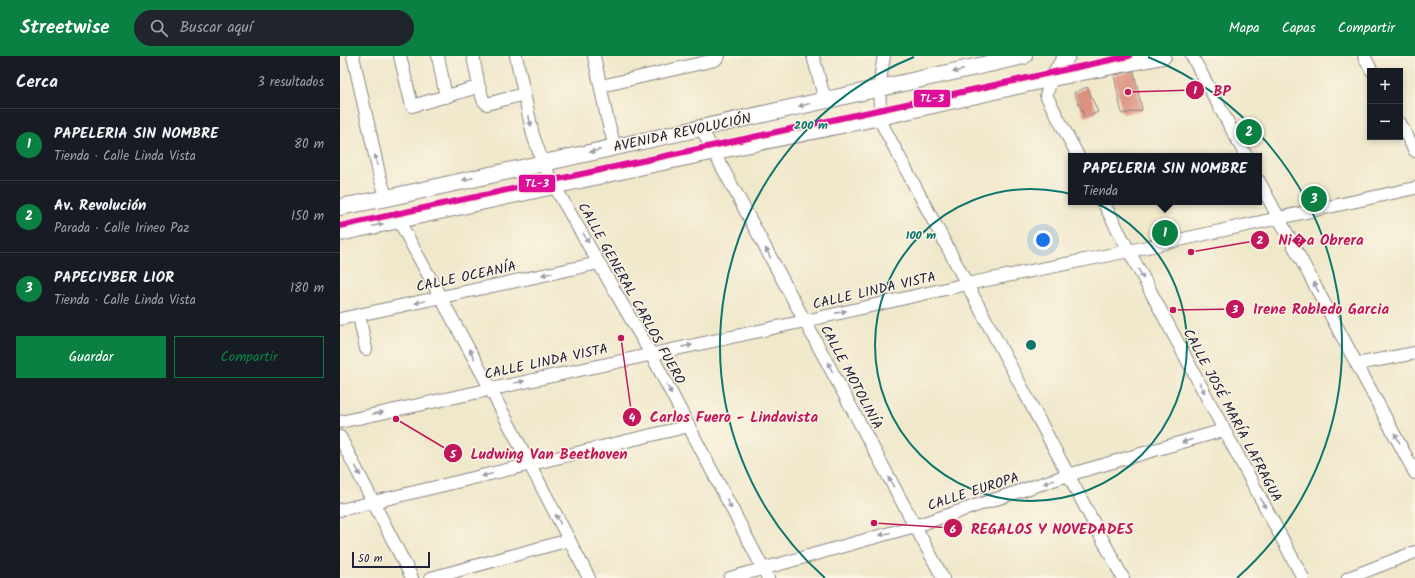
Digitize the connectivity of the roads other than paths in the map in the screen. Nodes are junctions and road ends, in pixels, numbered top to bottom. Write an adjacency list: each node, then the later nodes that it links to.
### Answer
1 (353, 56): 35 (street, one-way to 1)
2 (400, 56): 21 (street)
3 (438, 56): 21 (street)
4 (472, 56): 18 (street)
5 (516, 56): 20 (street, CALLE GENERAL CARLOS FUERO)
6 (594, 56): 17 (street)
7 (719, 56): 17 (street)
8 (813, 56): 22 (street)
9 (884, 56): 19 (street)
10 (1024, 56): 19 (main road, AVENIDA REVOLUCIÓN, one-way to 19)
11 (1067, 56): 16 (main road)
12 (1163, 56): 16 (main road, AVENIDA REVOLUCIÓN)
13 (1192, 56): 30 (street)
14 (1364, 56): 15 (street)
15 (1370, 68)
16 (1052, 78): 23 (main road, AVENIDA REVOLUCIÓN); 29 (street)
17 (601, 86): 26 (street)
18 (479, 87): 20 (street); 21 (street)
19 (881, 88): 22 (main road, AVENIDA REVOLUCIÓN); 23 (street)
20 (524, 94): 31 (street, CALLE GENERAL CARLOS FUERO, one-way to 31)
21 (446, 96)
22 (825, 100): 24 (main road, AVENIDA REVOLUCIÓN, one-way to 24)
23 (880, 117): 27 (main road, AVENIDA REVOLUCIÓN); 43 (street)
24 (701, 128): 26 (main road, AVENIDA REVOLUCIÓN); 27 (street, CALLE MOTOLINÍA)
25 (1403, 129): 28 (street)
26 (615, 147): 31 (main road, AVENIDA REVOLUCIÓN, one-way to 31)
27 (714, 151): 32 (main road, AVENIDA REVOLUCIÓN); 47 (street, CALLE MOTOLINÍA, one-way to 27)
28 (1415, 151)
29 (1076, 153)
30 (1244, 153)
31 (543, 163): 32 (street, CALLE GENERAL CARLOS FUERO); 35 (main road, AVENIDA REVOLUCIÓN, one-way to 35)
32 (555, 186): 39 (main road, AVENIDA REVOLUCIÓN); 42 (street, CALLE GENERAL CARLOS FUERO, one-way to 42)
33 (1262, 187): 38 (street)
34 (1415, 188): 38 (street, CALLE LINDA VISTA)
35 (387, 198): 37 (main road, AVENIDA REVOLUCIÓN)
36 (1105, 205): 41 (street, CALLE JOSÉ MARÍA LAFRAGUA)
37 (340, 207)
38 (1278, 217): 41 (street, CALLE LINDA VISTA); 51 (street, one-way to 38)
39 (399, 221): 40 (main road, AVENIDA REVOLUCIÓN, one-way to 39); 44 (street)
40 (340, 233)
41 (1129, 251): 43 (street, CALLE LINDA VISTA); 55 (street, CALLE JOSÉ MARÍA LAFRAGUA, one-way to 55)
42 (599, 263): 44 (street, CALLE OCEANÍA, one-way to 44); 50 (street, CALLE GENERAL CARLOS FUERO)
43 (967, 284): 47 (street, CALLE LINDA VISTA, one-way to 43); 59 (street)
44 (441, 297): 45 (street, CALLE OCEANÍA, one-way to 45); 52 (street, one-way to 44)
45 (359, 315): 46 (street, CALLE OCEANÍA); 48 (street)
46 (340, 319)
47 (805, 321): 50 (street, CALLE LINDA VISTA, one-way to 47); 62 (street, CALLE MOTOLINÍA, one-way to 47)
48 (366, 349)
49 (1415, 353): 51 (street)
50 (651, 354): 52 (street, CALLE LINDA VISTA, one-way to 50); 54 (street, CALLE GENERAL CARLOS FUERO, one-way to 54)
51 (1357, 364): 58 (street, one-way to 51)
52 (490, 388): 53 (street, CALLE LINDA VISTA, one-way to 52); 57 (street)
53 (340, 422)
54 (689, 426): 57 (street); 65 (street, CALLE GENERAL CARLOS FUERO, one-way to 65)
55 (1224, 430): 59 (street, CALLE EUROPA, one-way to 59); 72 (street, CALLE JOSÉ MARÍA LAFRAGUA, one-way to 72)
56 (340, 437): 60 (street, one-way to 60)
57 (530, 464): 60 (street, one-way to 60); 63 (street, one-way to 57)
58 (1415, 473)
59 (1068, 476): 62 (street, CALLE EUROPA, one-way to 62); 71 (street)
60 (373, 502): 61 (street); 66 (street)
61 (340, 510)
62 (915, 526): 65 (street, CALLE EUROPA, one-way to 65); 70 (street, CALLE MOTOLINÍA)
63 (569, 540): 67 (street); 68 (street)
64 (1415, 552): 73 (street)
65 (765, 573): 69 (street, CALLE EUROPA)
66 (412, 578)
67 (431, 578)
68 (589, 578)
69 (730, 578)
70 (943, 578)
71 (1123, 578)
72 (1303, 578)
73 (1348, 578)

